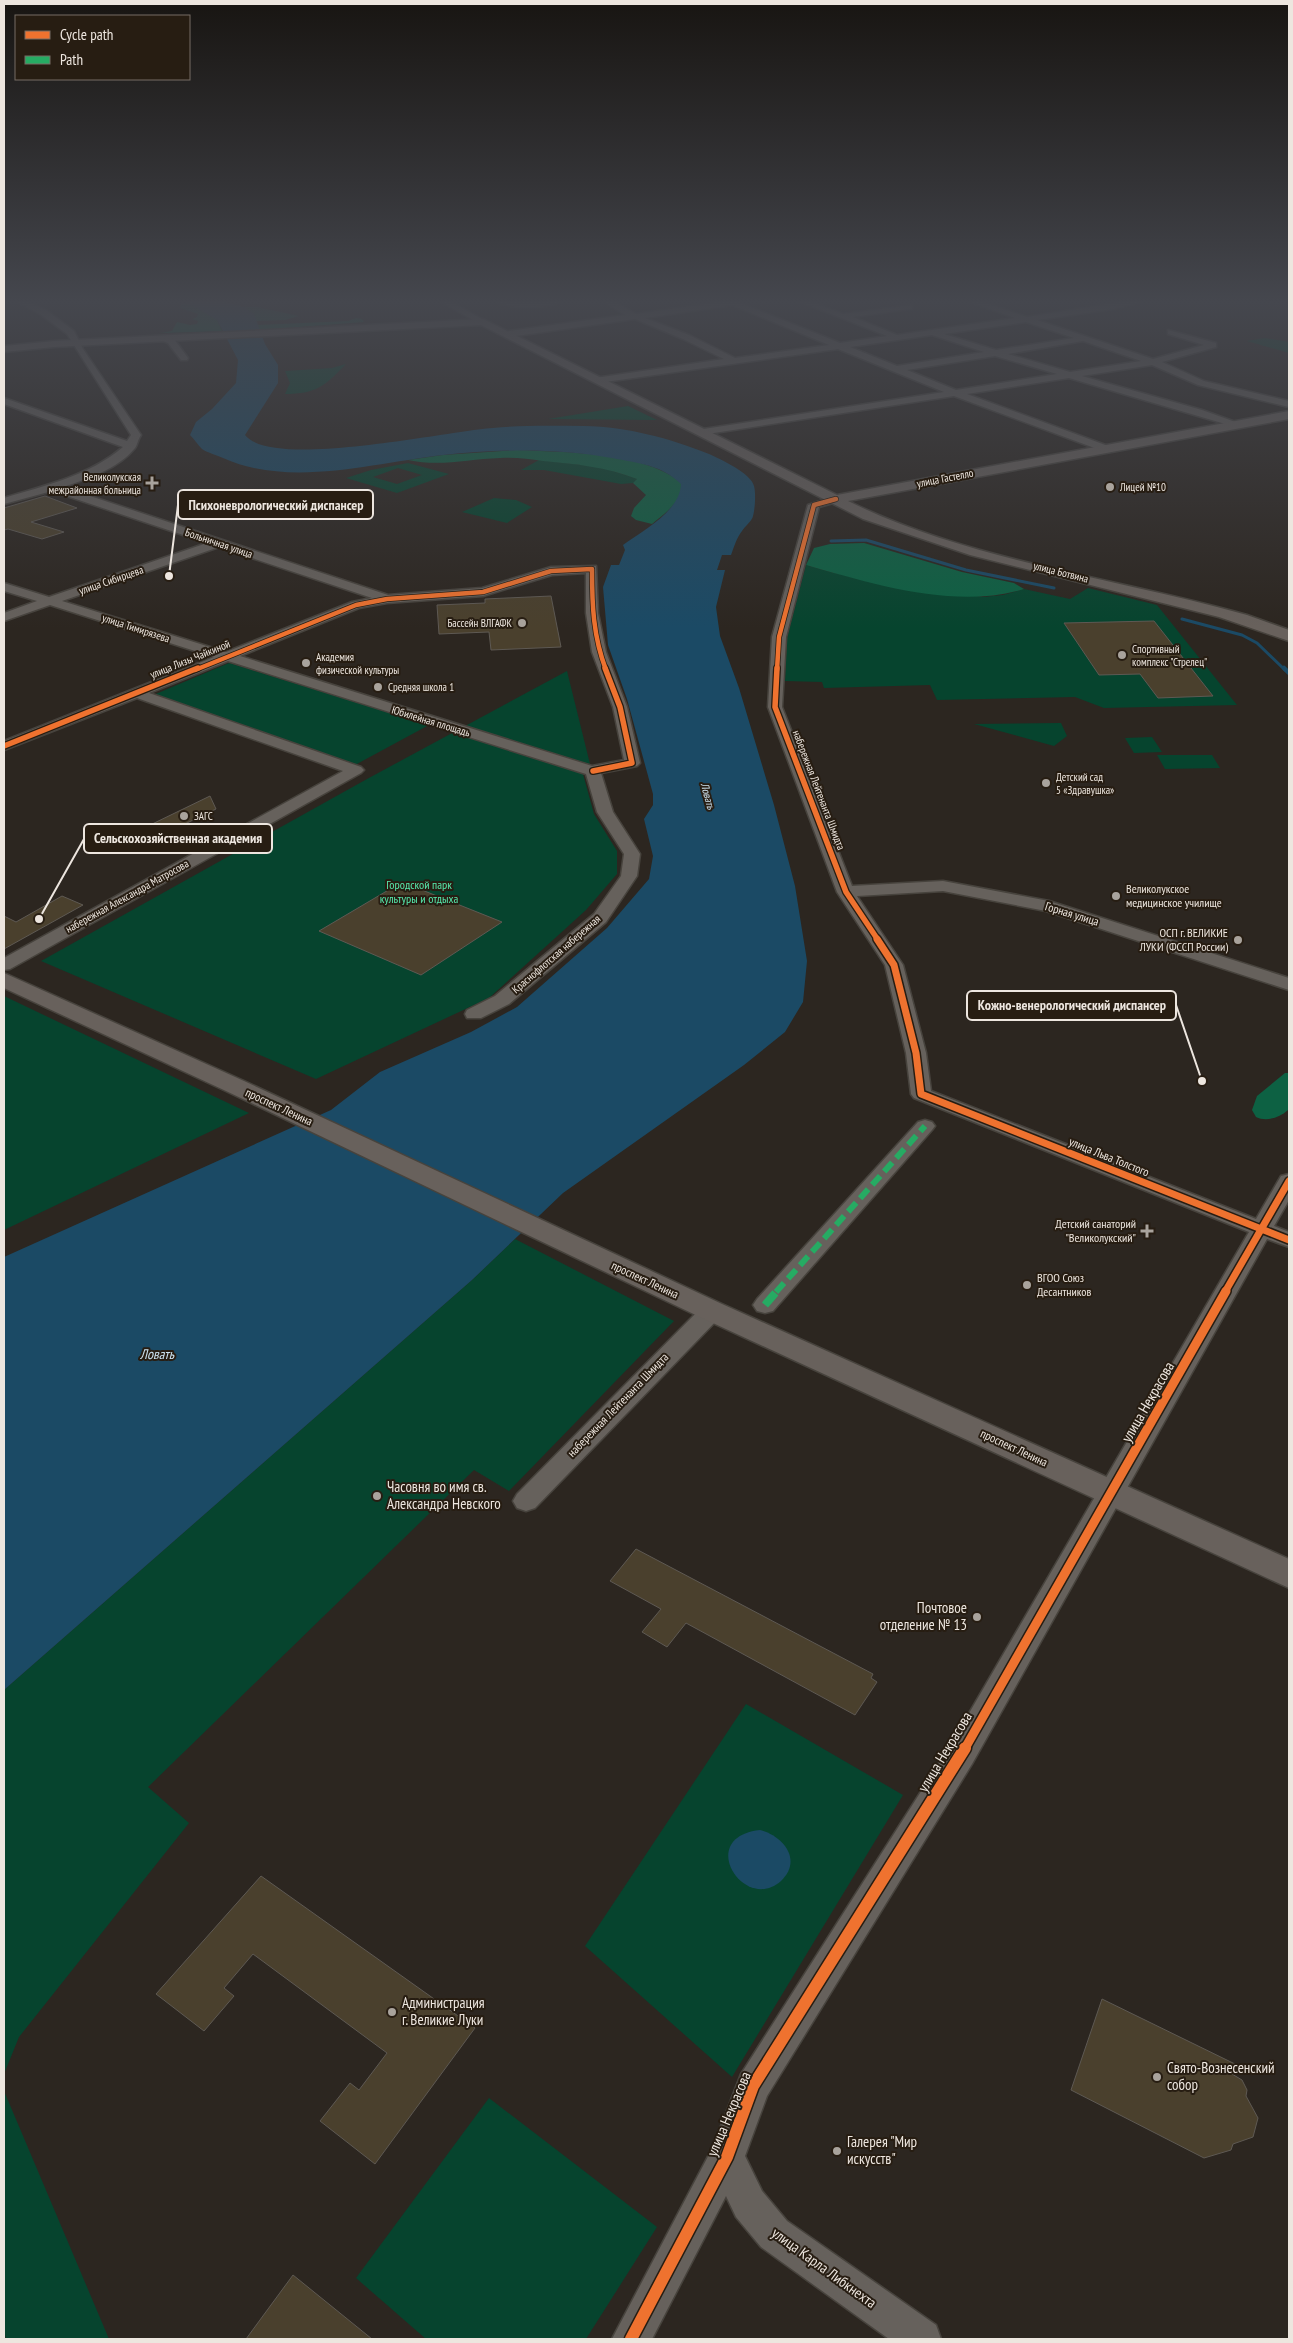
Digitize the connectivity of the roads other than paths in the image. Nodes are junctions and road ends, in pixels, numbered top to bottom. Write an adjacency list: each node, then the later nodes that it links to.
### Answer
1 (20, 409): 8 (street)
2 (29, 409): 12 (street)
3 (119, 409): 12 (street)
4 (656, 409): 11 (main road, улица Ботвина)
5 (849, 409): 11 (street)
6 (1000, 409): 13 (street)
7 (1190, 409): 10 (street)
8 (4, 414)
9 (1289, 415): 10 (main road, улица Гастелло)
10 (1236, 424): 13 (main road, улица Гастелло)
11 (701, 432): 15 (main road, улица Ботвина)
12 (131, 446): 14 (street)
13 (1104, 448): 15 (main road, улица Гастелло)
14 (51, 487): 16 (street); 17 (street, Больничная улица)
15 (836, 499): 22 (main road, улица Ботвина); 28 (street, набережная Лейтенанта Шмидта)
16 (4, 500)
17 (219, 543): 19 (street, Больничная улица); 20 (street, улица Сибирцева)
18 (4, 587): 20 (street, улица Тимирязева)
19 (386, 599): 23 (street, улица Лизы Чайкиной); 27 (street, улица Лизы Чайкиной)
20 (50, 601): 21 (street, улица Сибирцева); 23 (street, улица Тимирязева)
21 (4, 617)
22 (1289, 636)
23 (225, 657): 24 (street, улица Тимирязева); 25 (street, улица Лизы Чайкиной)
24 (268, 671): 27 (street, Юбилейная площадь)
25 (136, 693): 26 (street, улица Лизы Чайкиной); 29 (street, набережная Александра Матросова)
26 (4, 746)
27 (592, 772): 32 (street, Краснофлотская набережная)
28 (846, 892): 31 (street, Горная улица); 33 (street, набережная Лейтенанта Шмидта)
29 (4, 965)
30 (4, 980): 39 (main road, проспект Ленина)
31 (1289, 984)
32 (474, 1014)
33 (921, 1094): 36 (street, улица Льва Толстого)
34 (925, 1126): 38 (street)
35 (1289, 1182): 36 (street, улица Некрасова)
36 (1262, 1230): 37 (street, улица Льва Толстого); 40 (street, улица Некрасова)
37 (1289, 1240)
38 (765, 1305)
39 (712, 1311): 40 (main road, проспект Ленина); 41 (street, набережная Лейтенанта Шмидта)
40 (1112, 1492): 42 (main road, проспект Ленина); 43 (street, улица Некрасова)
41 (526, 1501)
42 (1289, 1574)
43 (727, 2157): 44 (street, улица Некрасова); 45 (street, улица Карла Либкнехта)
44 (631, 2339)
45 (922, 2339)

